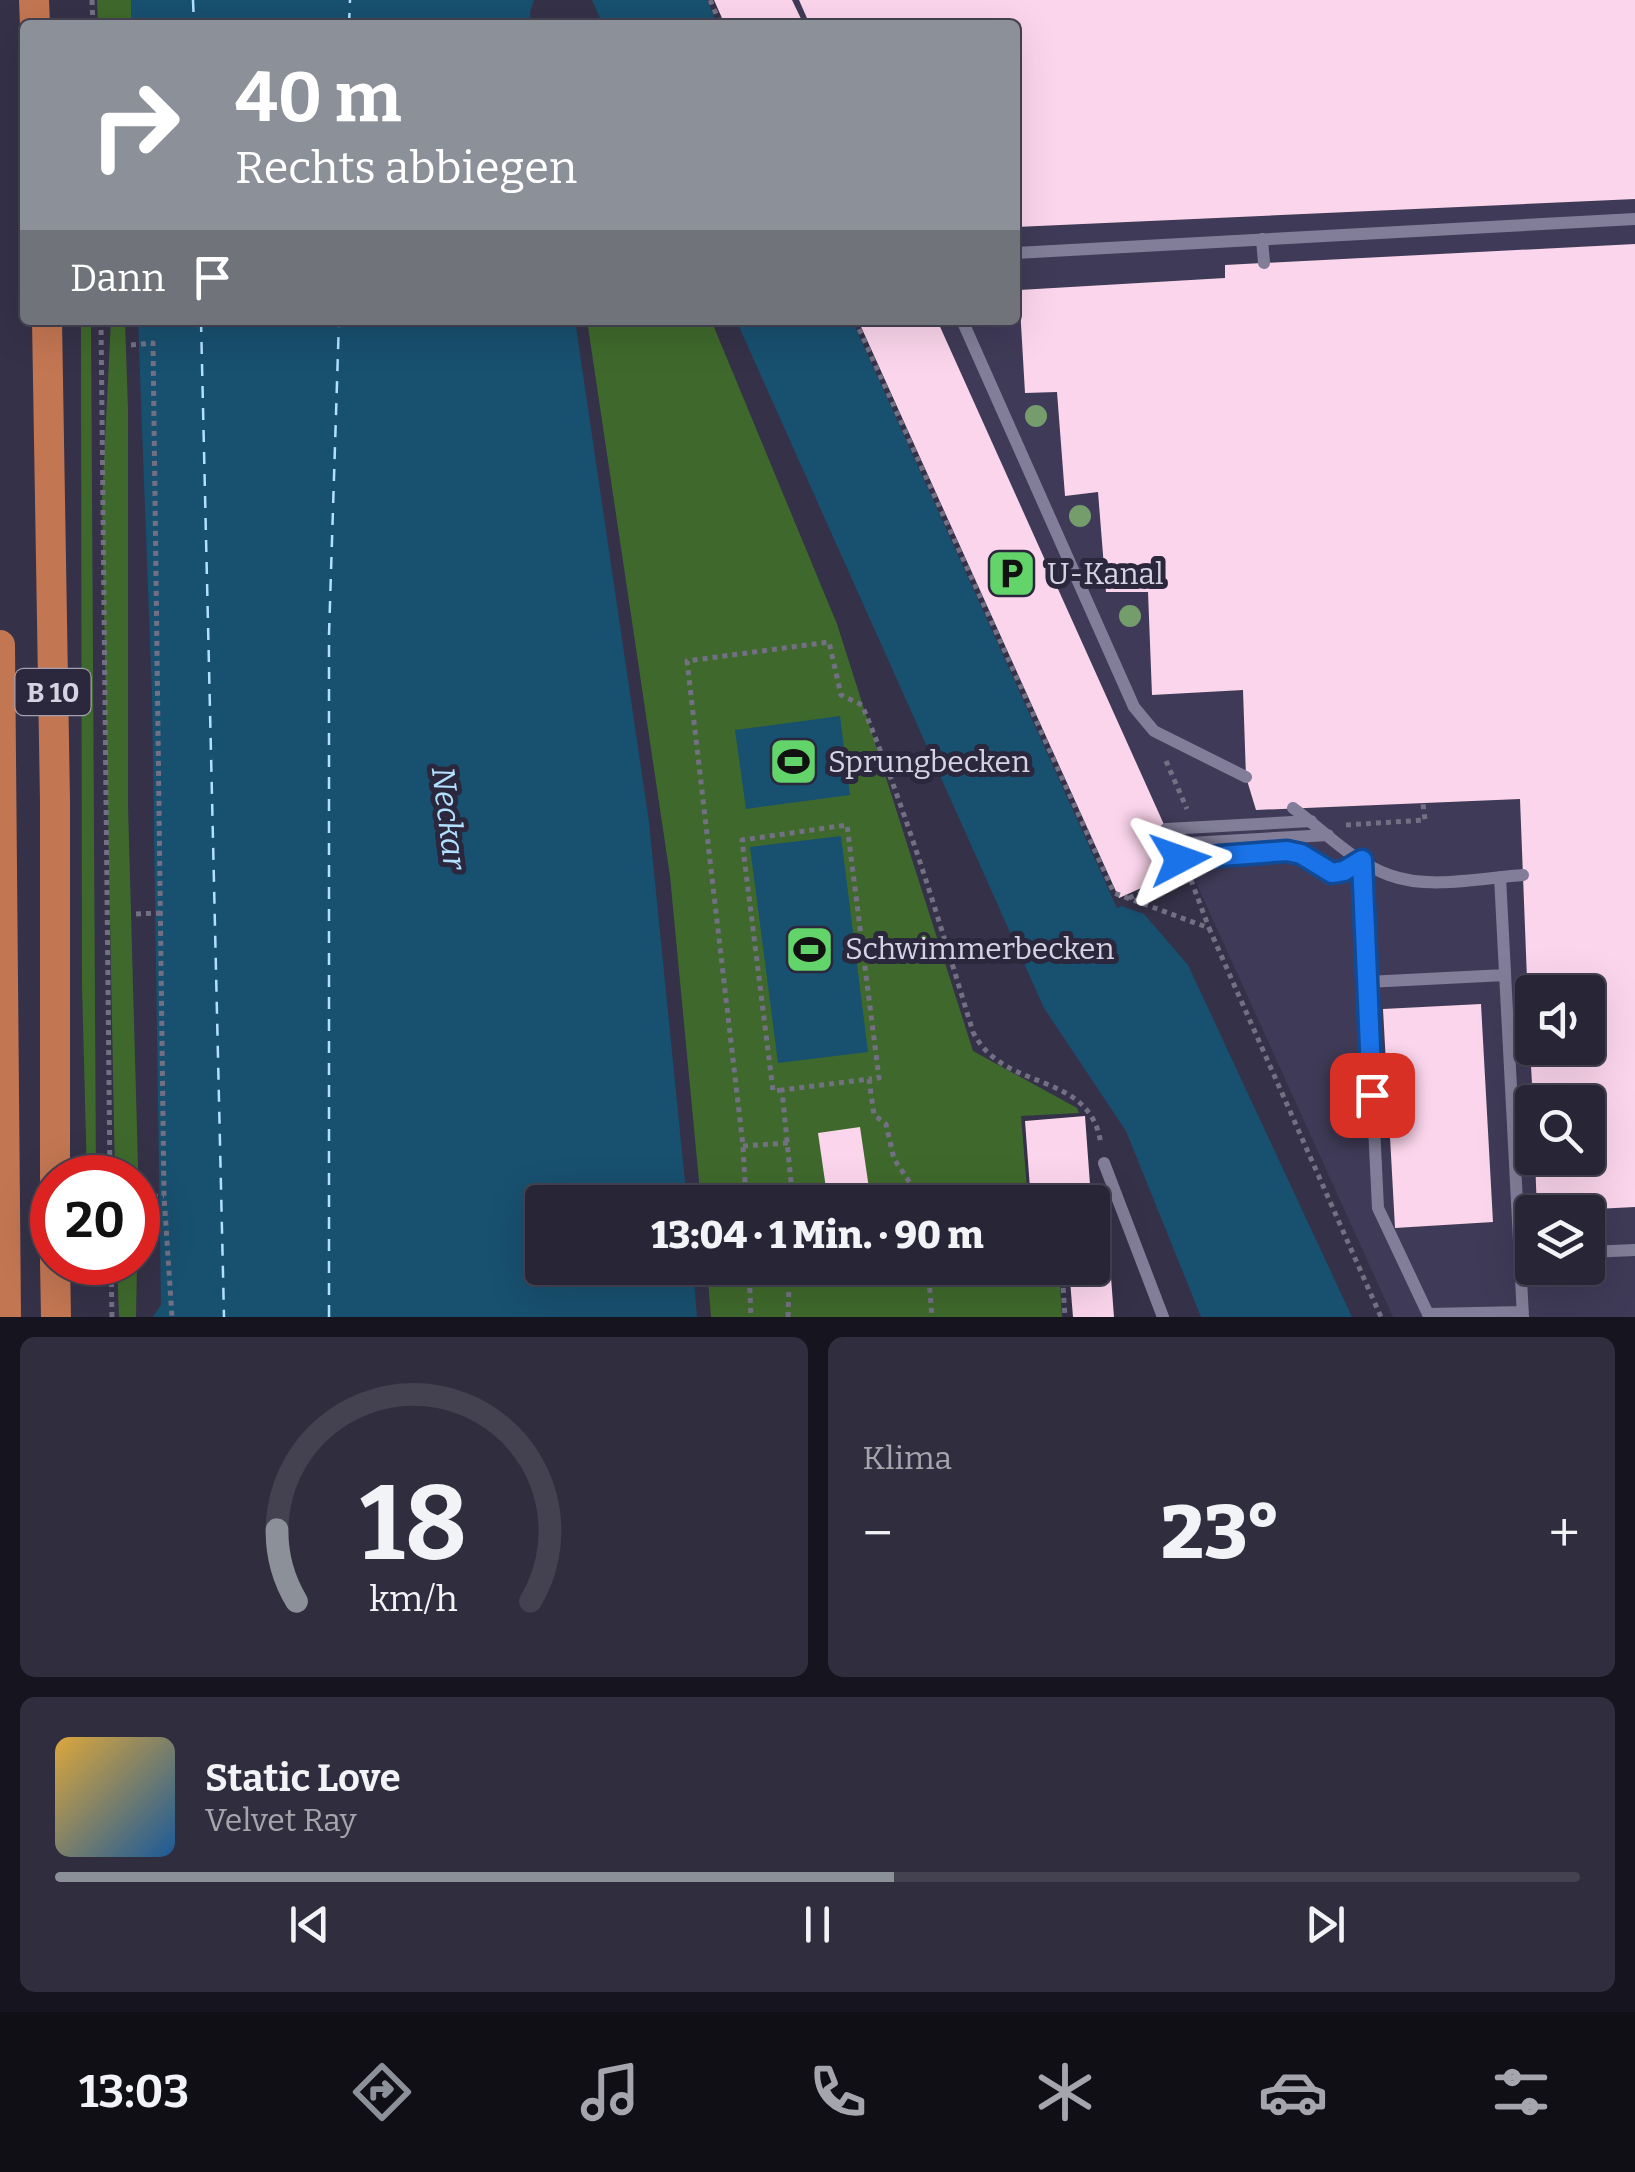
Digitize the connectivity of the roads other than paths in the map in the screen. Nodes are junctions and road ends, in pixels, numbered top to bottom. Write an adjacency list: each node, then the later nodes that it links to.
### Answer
1 (1635, 219): 2 (lane)
2 (1262, 239): 3 (lane); 4 (lane)
3 (1020, 254)
4 (1264, 263)
5 (47, 325): 21 (highway, B 10)
6 (964, 325): 9 (lane)
7 (0, 645): 8 (highway, B 10)
8 (0, 670): 29 (highway, B 10)
9 (1246, 777)
10 (1293, 808): 11 (lane)
11 (1311, 821): 12 (lane); 13 (lane)
12 (1166, 829)
13 (1331, 837): 14 (lane); 15 (lane)
14 (1173, 844)
15 (1362, 860): 16 (lane); 18 (lane); 20 (lane)
16 (1183, 863)
17 (1522, 875): 18 (lane)
18 (1500, 877): 19 (lane)
19 (1505, 975): 20 (lane); 23 (lane)
20 (1366, 982): 28 (lane)
21 (55, 1155)
22 (1104, 1163): 31 (lane)
23 (1522, 1195)
24 (1635, 1250): 25 (lane)
25 (1605, 1251)
26 (56, 1285): 30 (highway)
27 (1524, 1285): 28 (lane)
28 (1523, 1314)
29 (6, 1317)
30 (56, 1317)
31 (1163, 1317)

